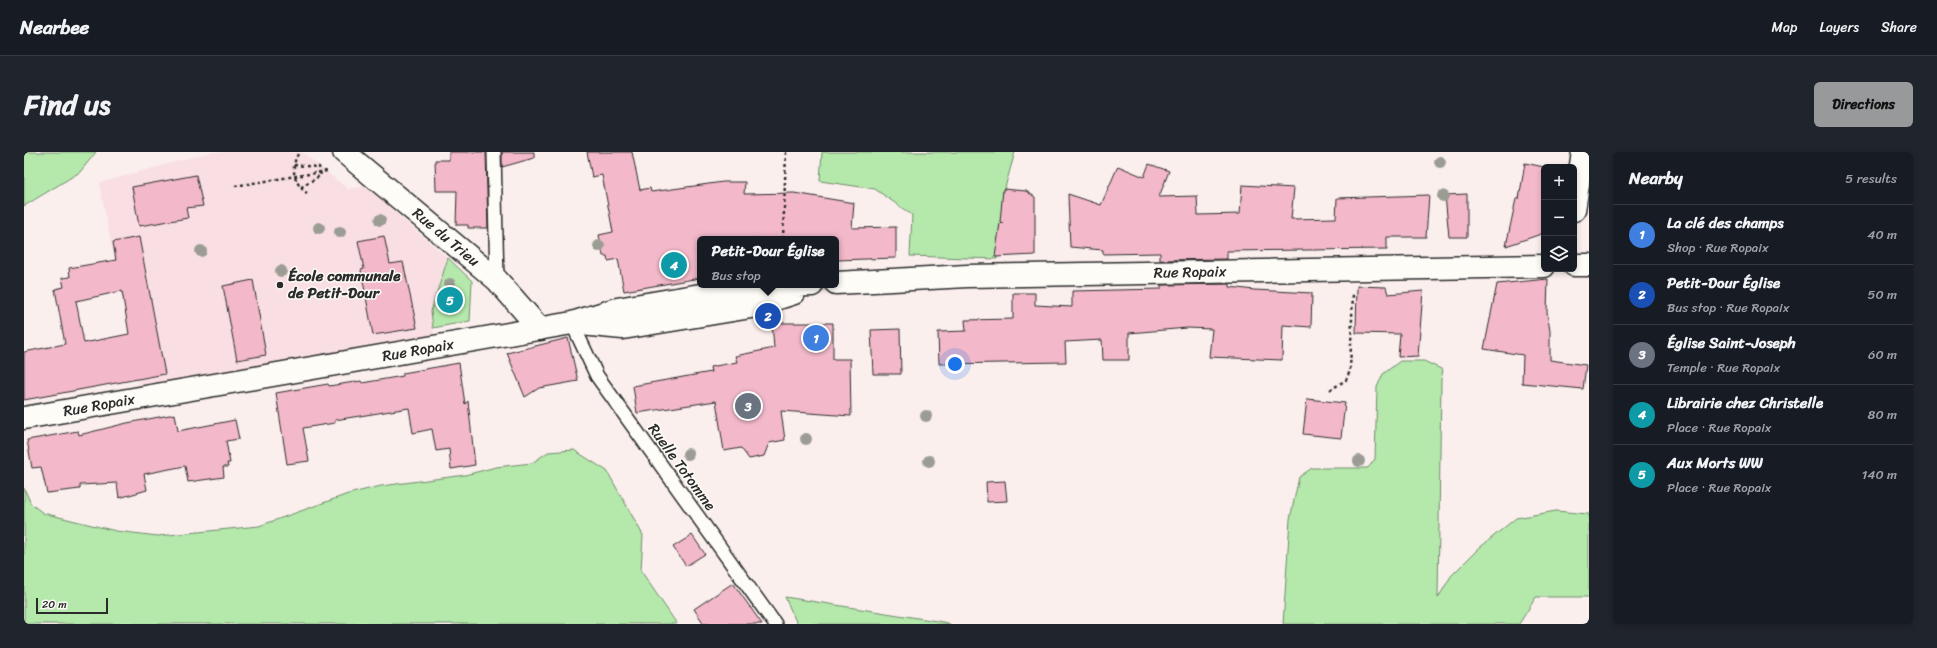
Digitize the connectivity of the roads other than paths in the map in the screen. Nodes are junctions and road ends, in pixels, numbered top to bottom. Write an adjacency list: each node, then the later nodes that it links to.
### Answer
1 (344, 152): 8 (street, Rue du Trieu)
2 (494, 152): 8 (lane)
3 (1583, 152): 4 (street)
4 (1576, 200)
5 (1577, 265): 6 (street)
6 (1589, 265)
7 (1541, 266): 9 (street, Rue Ropaix)
8 (497, 280): 12 (street, Rue du Trieu)
9 (839, 283)
10 (742, 288): 11 (street, Rue Ropaix)
11 (572, 323): 12 (street, Rue Ropaix); 14 (lane, Ruelle Totomme)
12 (540, 329): 13 (street, Rue Ropaix)
13 (24, 418)
14 (775, 624)

